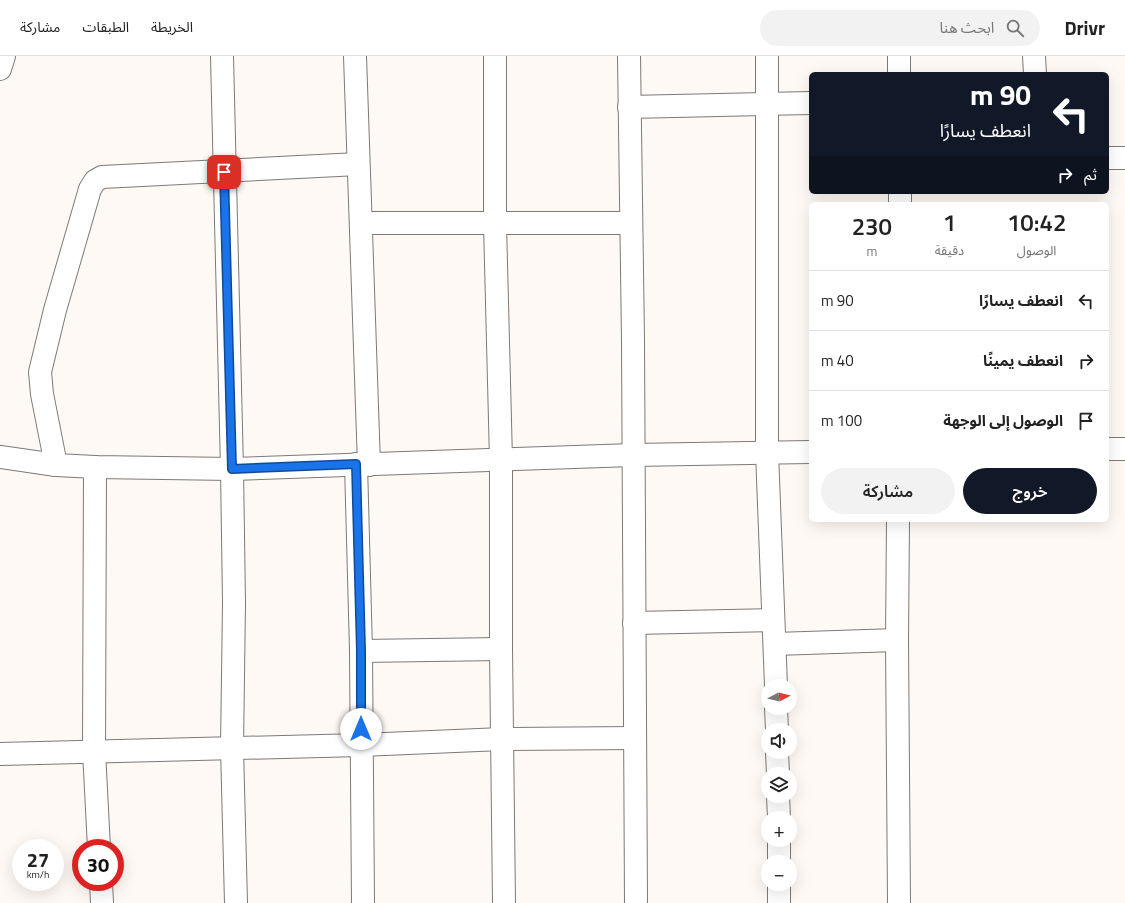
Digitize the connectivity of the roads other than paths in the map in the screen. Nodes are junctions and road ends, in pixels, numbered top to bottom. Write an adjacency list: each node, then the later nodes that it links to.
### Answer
1 (4, 56): 9 (street)
2 (222, 56): 18 (street)
3 (355, 56): 17 (street)
4 (495, 56): 21 (street)
5 (629, 56): 14 (street)
6 (767, 56): 12 (street)
7 (899, 56): 10 (street)
8 (1034, 56): 11 (street)
9 (0, 69)
10 (899, 72)
11 (1035, 72)
12 (768, 103): 13 (street); 14 (street); 24 (street)
13 (809, 103)
14 (629, 107): 20 (street)
15 (1109, 158): 16 (street)
16 (1125, 158)
17 (358, 164): 18 (street); 19 (street)
18 (224, 172): 29 (street); 32 (street)
19 (361, 223): 21 (street); 30 (street)
20 (630, 223): 21 (street); 26 (street)
21 (495, 224): 28 (street)
22 (1109, 449): 23 (street)
23 (1125, 449)
24 (767, 452): 25 (street); 26 (street); 34 (street)
25 (809, 452)
26 (633, 455): 28 (street); 35 (street)
27 (0, 457): 29 (street)
28 (501, 460): 30 (street); 38 (street)
29 (56, 465): 31 (street)
30 (363, 465): 32 (street); 39 (street)
31 (95, 467): 32 (street); 45 (street)
32 (232, 469): 44 (street)
33 (898, 522): 36 (street)
34 (773, 620): 35 (street); 37 (street)
35 (634, 623): 41 (street)
36 (897, 640): 37 (street); 56 (street)
37 (775, 644): 40 (street)
38 (501, 649): 39 (street); 42 (street)
39 (361, 651): 43 (street)
40 (776, 679)
41 (635, 738): 42 (street); 54 (street)
42 (502, 739): 43 (street); 53 (street)
43 (361, 745): 44 (street); 52 (street)
44 (232, 748): 45 (street); 51 (street)
45 (94, 751): 46 (street); 47 (street)
46 (0, 754)
47 (99, 839)
48 (101, 891): 50 (street)
49 (779, 891): 55 (street)
50 (102, 903)
51 (236, 903)
52 (363, 903)
53 (504, 903)
54 (636, 903)
55 (779, 903)
56 (899, 903)

